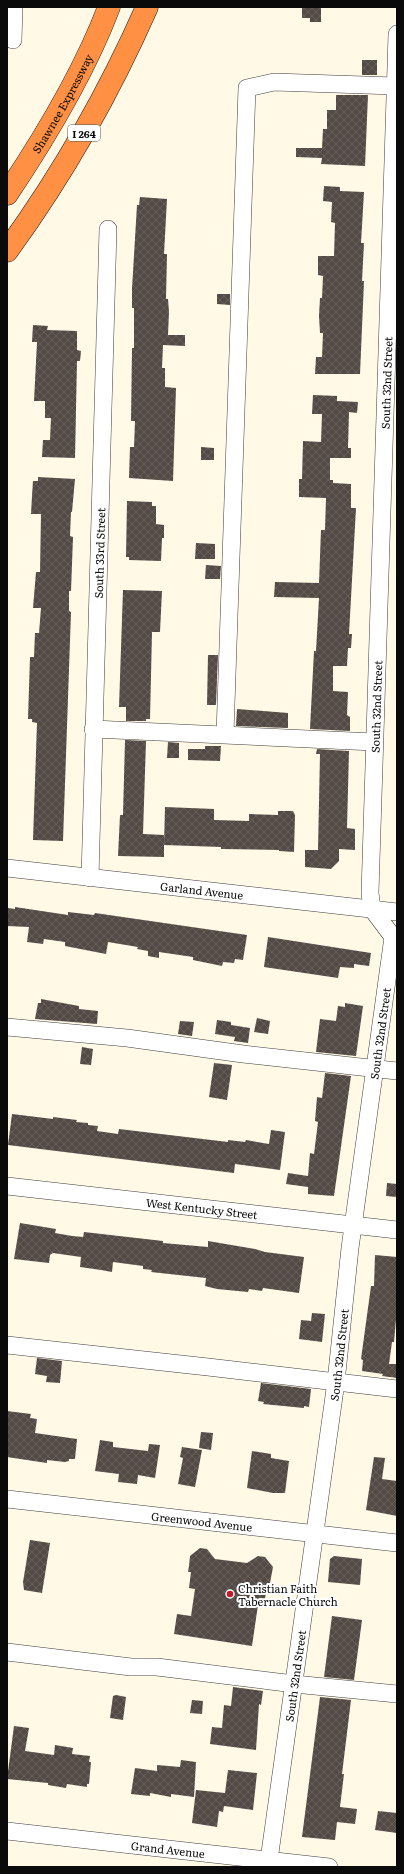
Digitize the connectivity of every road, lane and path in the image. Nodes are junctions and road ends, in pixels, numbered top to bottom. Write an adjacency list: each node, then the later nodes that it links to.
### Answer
1 (14, 7): 5 (street)
2 (109, 7): 8 (highway, Shawnee Expressway / I 264)
3 (147, 7): 10 (highway, I 264)
4 (397, 34): 6 (street, South 32nd Street)
5 (12, 40)
6 (395, 86): 7 (street, South 32nd Street); 13 (street)
7 (396, 110): 11 (street, South 32nd Street)
8 (7, 194)
9 (108, 229): 12 (street, South 33rd Street)
10 (7, 251)
11 (391, 425): 14 (street, South 32nd Street)
12 (93, 729): 13 (street); 16 (street, South 33rd Street)
13 (226, 734): 14 (street)
14 (374, 742): 17 (street, South 32nd Street)
15 (7, 868): 16 (street, Garland Avenue)
16 (90, 878): 17 (street, Garland Avenue)
17 (372, 909): 18 (street, Garland Avenue); 20 (street, South 32nd Street)
18 (397, 912)
19 (7, 1027): 20 (street)
20 (375, 1069): 21 (street); 23 (street, South 32nd Street)
21 (397, 1071)
22 (7, 1186): 23 (street, West Kentucky Street)
23 (354, 1225): 24 (street, West Kentucky Street); 26 (street, South 32nd Street)
24 (397, 1230)
25 (7, 1345): 26 (street)
26 (336, 1382): 27 (street); 29 (street, South 32nd Street)
27 (397, 1389)
28 (7, 1499): 29 (street, Greenwood Avenue)
29 (315, 1534): 30 (street, Greenwood Avenue); 32 (street, South 32nd Street)
30 (397, 1543)
31 (7, 1652): 32 (street)
32 (294, 1684): 33 (street); 35 (street, South 32nd Street)
33 (397, 1694)
34 (7, 1831): 35 (street, Grand Avenue)
35 (268, 1863): 36 (street, Grand Avenue)
36 (329, 1867)

